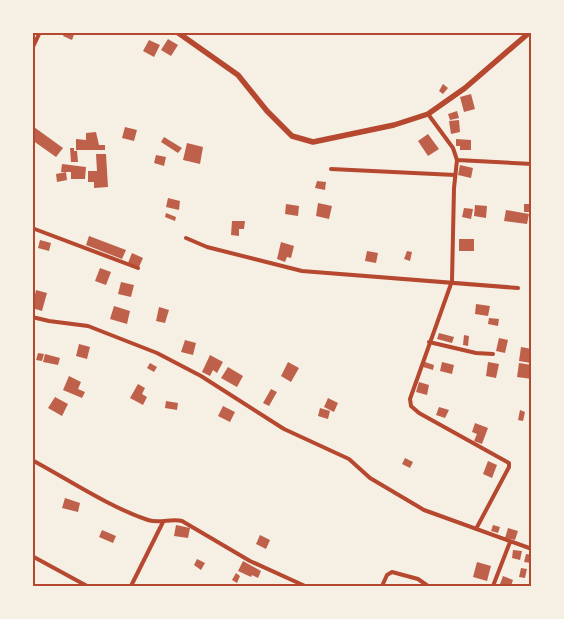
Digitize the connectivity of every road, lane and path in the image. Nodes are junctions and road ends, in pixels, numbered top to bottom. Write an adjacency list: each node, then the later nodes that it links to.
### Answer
1 (40, 32): 4 (street)
2 (177, 32): 5 (main road)
3 (530, 32): 5 (main road)
4 (32, 49)
5 (428, 114): 6 (street)
6 (457, 160): 7 (street); 9 (street)
7 (532, 164)
8 (331, 169): 9 (street)
9 (455, 175): 13 (street)
10 (32, 228): 12 (street)
11 (186, 238): 13 (street)
12 (138, 268)
13 (452, 281): 14 (street); 16 (street)
14 (518, 288)
15 (32, 317): 20 (street)
16 (429, 342): 17 (street); 20 (street)
17 (493, 354)
18 (32, 460): 19 (street)
19 (163, 522): 25 (street); 26 (street)
20 (476, 529): 21 (street)
21 (510, 542): 22 (street); 29 (street)
22 (532, 549)
23 (32, 556): 24 (street)
24 (87, 586)
25 (131, 586)
26 (304, 586)
27 (382, 586): 28 (street)
28 (428, 586)
29 (493, 586)

